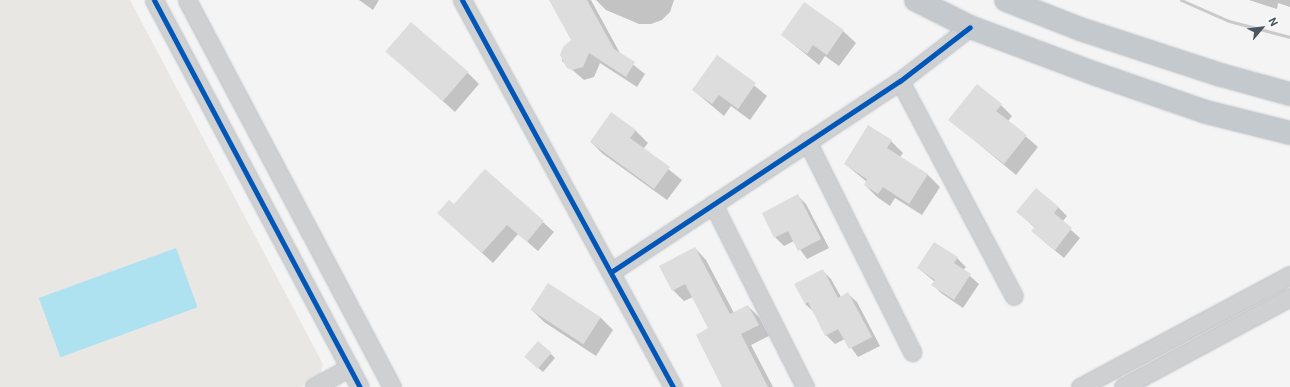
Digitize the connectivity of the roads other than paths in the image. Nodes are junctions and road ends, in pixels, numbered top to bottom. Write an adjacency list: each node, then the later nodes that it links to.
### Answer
1 (154, 0): 17 (street)
2 (187, 0): 20 (street)
3 (462, 0): 12 (street)
4 (916, 0): 6 (highway)
5 (1006, 0): 8 (highway)
6 (970, 27): 7 (street); 9 (highway)
7 (900, 81): 10 (street); 14 (street)
8 (1290, 94)
9 (1290, 133)
10 (807, 141): 11 (street); 16 (street)
11 (713, 204): 12 (street); 22 (street)
12 (611, 272): 21 (street)
13 (1290, 275): 23 (street)
14 (1014, 296)
15 (1290, 297): 24 (street)
16 (912, 352)
17 (350, 367): 18 (street); 19 (street)
18 (314, 387)
19 (360, 387)
20 (392, 387)
21 (672, 387)
22 (805, 387)
23 (1080, 387)
24 (1123, 387)

